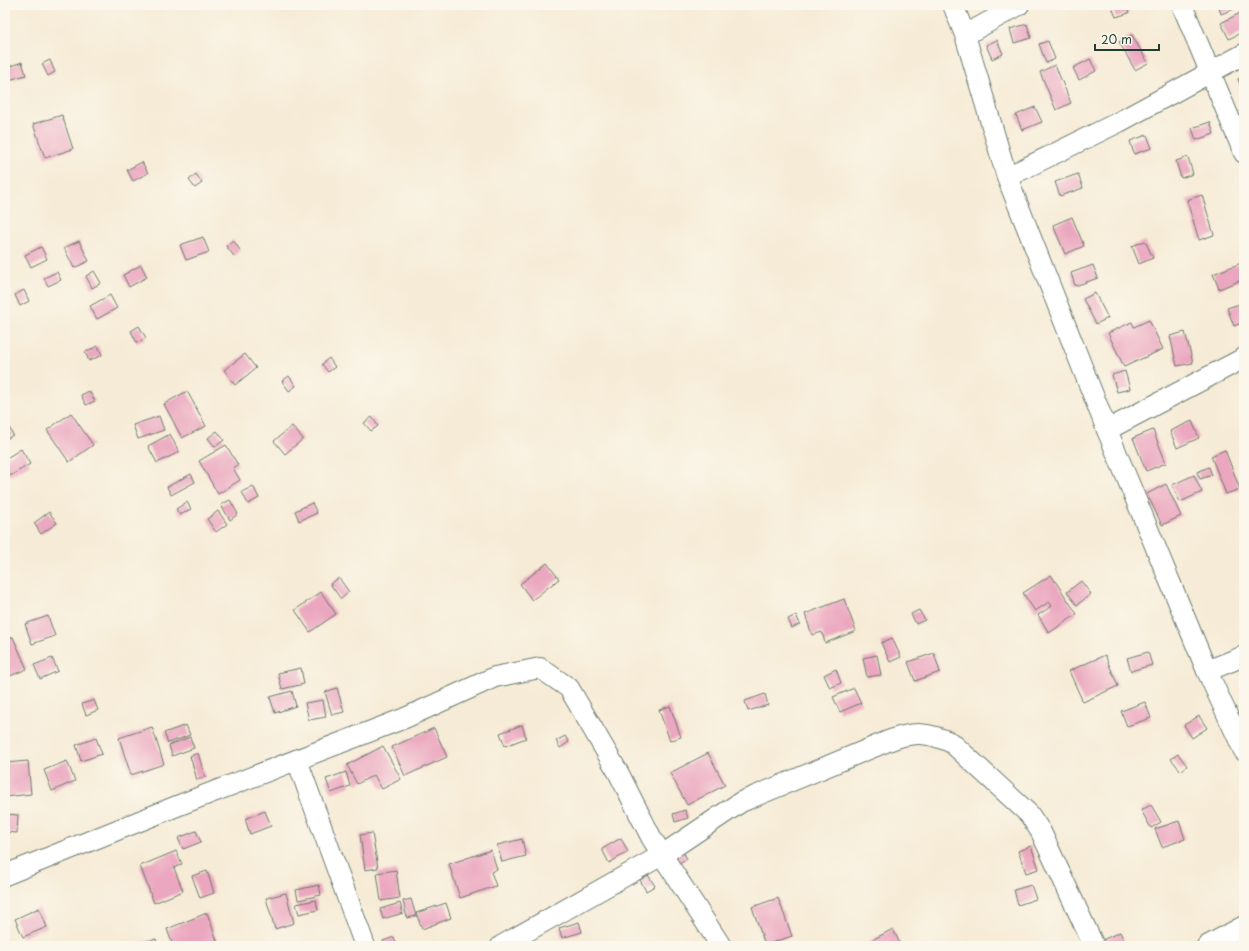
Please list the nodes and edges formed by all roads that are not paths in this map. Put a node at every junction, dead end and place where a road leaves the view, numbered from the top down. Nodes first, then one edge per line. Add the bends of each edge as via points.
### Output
1 (953, 5) edge
2 (1019, 5) edge
3 (1182, 5) edge
4 (965, 35) junction
5 (1244, 54) edge
6 (1210, 72) junction
7 (1244, 153) edge
8 (1007, 177) junction
9 (1244, 358) edge
10 (1107, 430) junction
11 (1244, 656) edge
12 (1207, 671) junction
13 (1244, 751) edge
14 (297, 760) junction
15 (662, 855) junction
16 (5, 875) edge
17 (1241, 932) edge
18 (365, 946) edge
19 (501, 946) edge
20 (721, 946) edge
21 (1094, 946) edge
22 (1207, 946) edge

1 - 4 street
2 - 4 street
3 - 6 street
4 - 8 street
5 - 6 street
6 - 7 street
6 - 8 street via 1120,122
8 - 10 street
9 - 10 street
10 - 12 street
11 - 12 street
12 - 13 street
14 - 15 street via 405,718 495,677 540,668 569,688
14 - 16 street
14 - 18 street
15 - 19 street
15 - 20 street
15 - 21 street via 741,802 901,736 927,734 952,743 1029,814 1051,851
17 - 22 street

